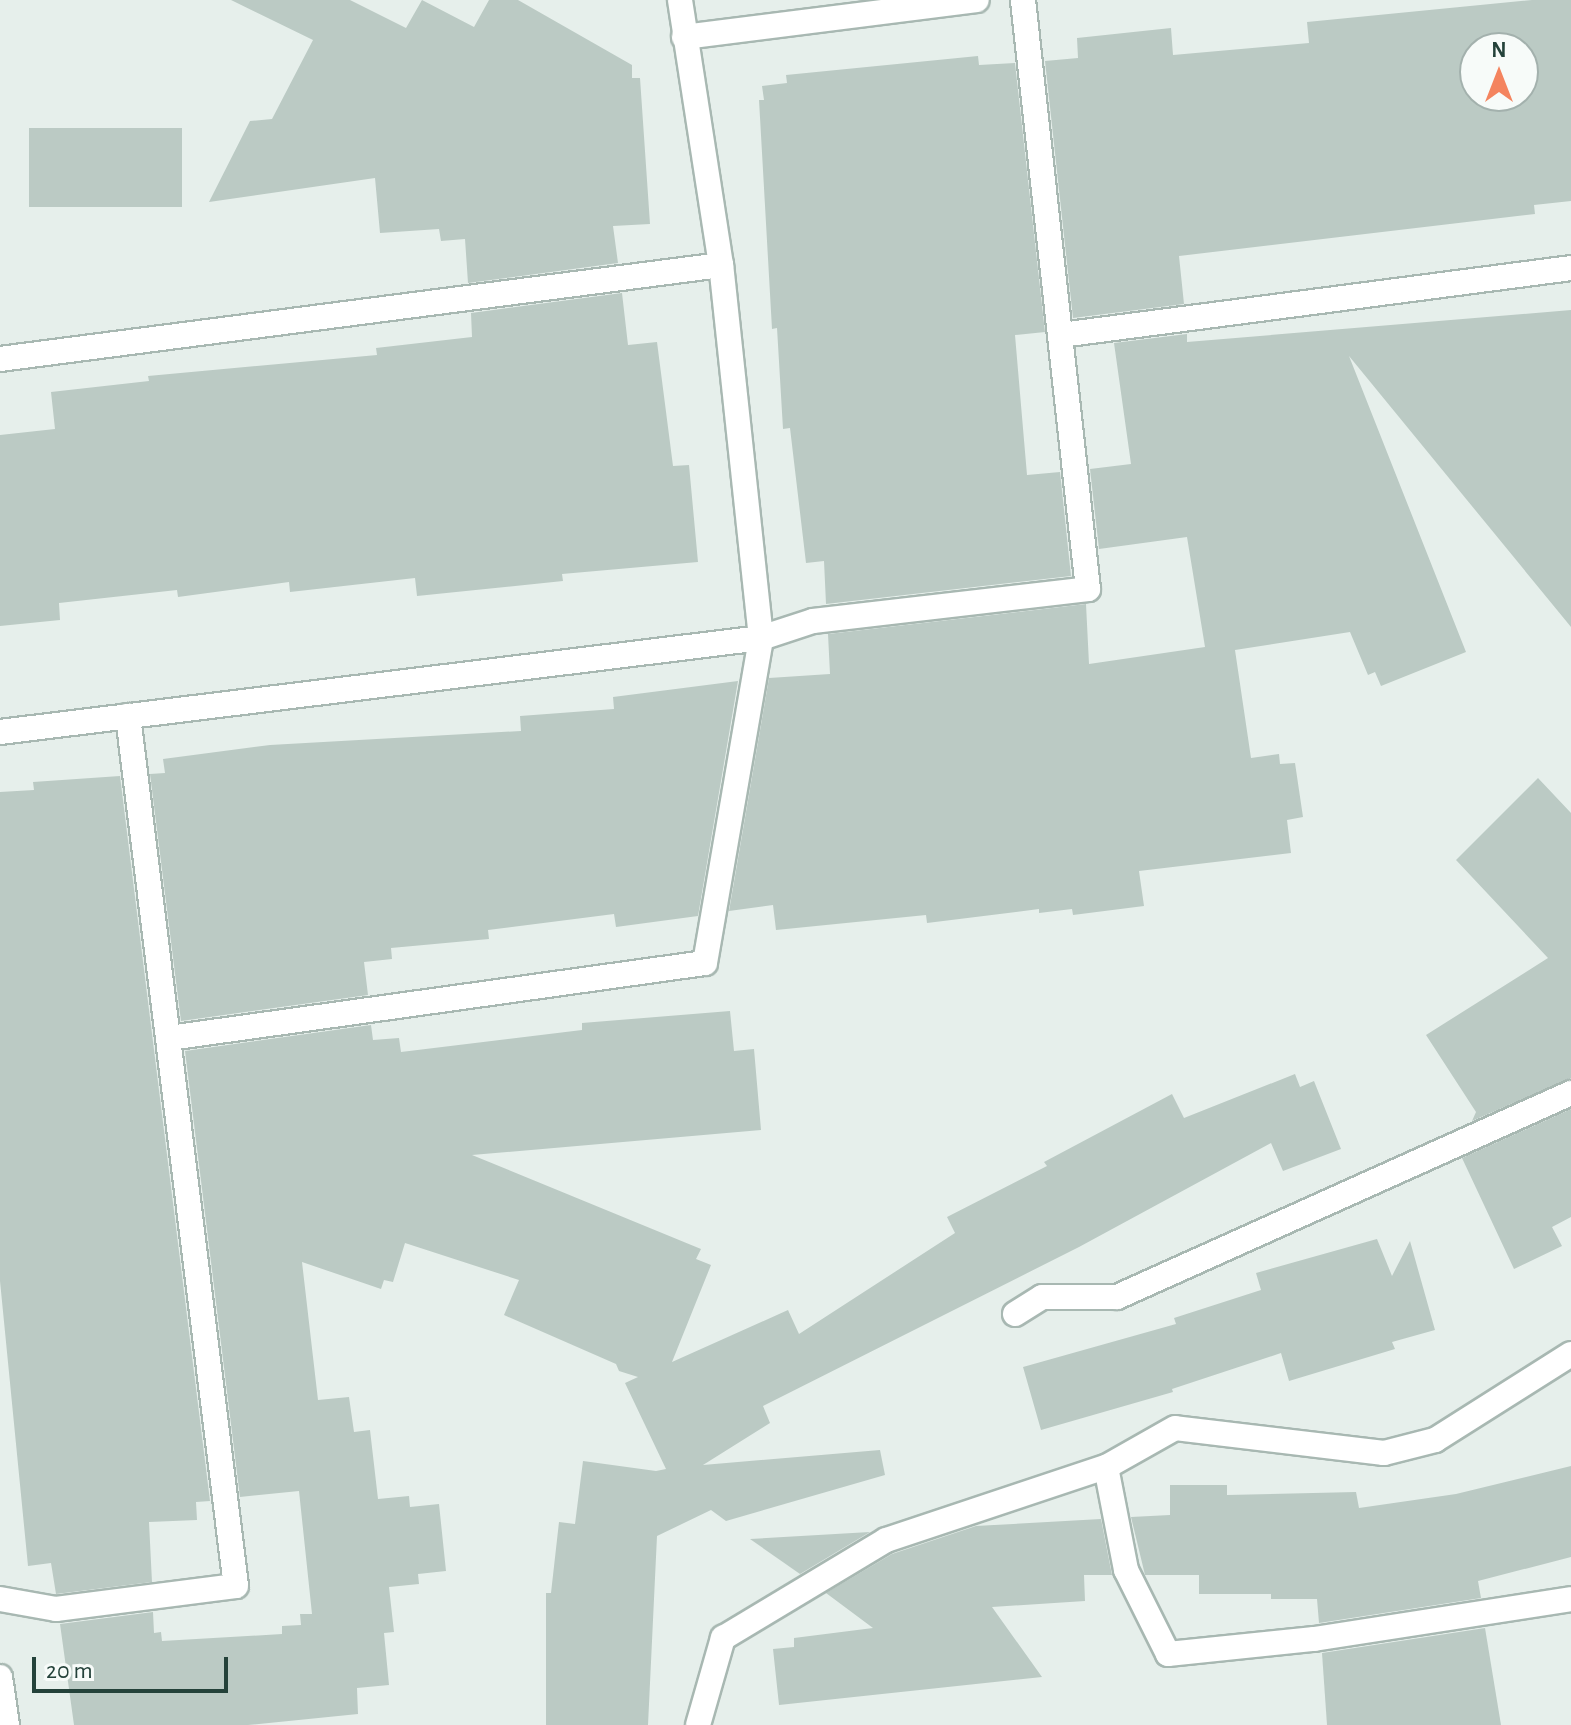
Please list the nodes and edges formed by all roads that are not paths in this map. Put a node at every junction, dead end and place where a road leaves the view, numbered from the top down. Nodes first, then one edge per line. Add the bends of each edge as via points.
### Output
1 (680, 0) edge
2 (977, 0) edge
3 (1023, 0) edge
4 (684, 37) junction
5 (721, 265) junction
6 (1571, 268) edge
7 (1061, 335) junction
8 (0, 359) edge
9 (761, 638) junction
10 (128, 716) junction
11 (0, 732) edge
12 (169, 1038) junction
13 (1571, 1093) edge
14 (1015, 1314) dead end
15 (1571, 1354) edge
16 (1106, 1467) junction
17 (0, 1599) edge
18 (1571, 1599) edge
19 (0, 1677) edge
20 (7, 1725) edge
21 (698, 1725) edge

1 - 4 street
2 - 4 street
3 - 7 street
4 - 5 street
5 - 8 street
5 - 9 street
6 - 7 street
7 - 9 street via 1088,589 813,621
9 - 10 street
9 - 12 street via 705,963
10 - 11 street
10 - 12 street
12 - 17 street via 236,1586 56,1609
13 - 14 street via 1117,1297 1042,1297
15 - 16 street via 1435,1440 1384,1453 1175,1428
16 - 18 street via 1126,1570 1168,1654 1314,1639
16 - 21 street via 886,1540 723,1638
19 - 20 street

